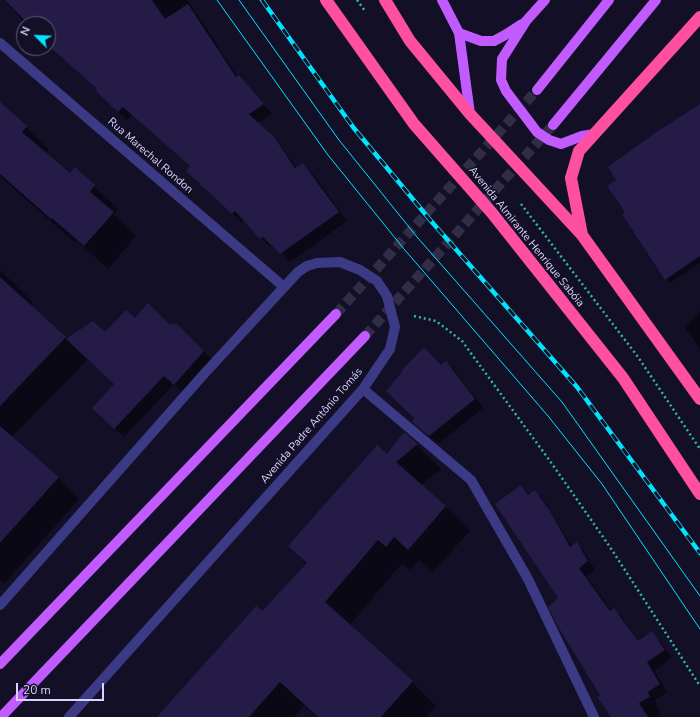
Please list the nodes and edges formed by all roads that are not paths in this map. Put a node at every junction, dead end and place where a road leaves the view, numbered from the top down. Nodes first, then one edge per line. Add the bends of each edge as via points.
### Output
1 (326, 0) edge
2 (385, 0) edge
3 (442, 0) edge
4 (545, 0) edge
5 (609, 0) edge
6 (656, 0) edge
7 (700, 17) edge
8 (526, 21) junction
9 (459, 33) junction
10 (0, 43) edge
11 (537, 90) tunnel mouth
12 (470, 114) junction
13 (553, 125) tunnel mouth
14 (594, 134) junction
15 (582, 235) junction
16 (284, 288) junction
17 (336, 314) tunnel mouth
18 (365, 336) tunnel mouth
19 (363, 389) junction
20 (700, 399) edge
21 (700, 494) edge
22 (0, 605) edge
23 (0, 664) edge
24 (0, 717) edge
25 (70, 717) edge
26 (594, 717) edge

1 - 21 highway, Avenida Almirante Henrique Sabóia via 414,124 492,213 623,378
2 - 12 highway via 410,41
3 - 9 main road
4 - 8 main road
5 - 11 main road
6 - 13 main road
7 - 14 highway
8 - 9 main road via 494,41 481,41
8 - 14 main road via 502,59 501,80 506,91 537,132 549,140 561,144
9 - 12 main road
10 - 16 street, Rua Marechal Rondon
12 - 15 highway
14 - 15 highway via 579,151 571,178
15 - 20 highway
16 - 19 street, Avenida Padre Antônio Tomás via 298,272 317,263 340,262 360,270 377,281 387,296 395,328 390,348
16 - 22 street, Avenida Padre Antônio Tomás via 204,374
17 - 23 main road
18 - 24 main road, Avenida Padre Antônio Tomás
19 - 25 street, Avenida Padre Antônio Tomás
19 - 26 street via 471,480 528,579

